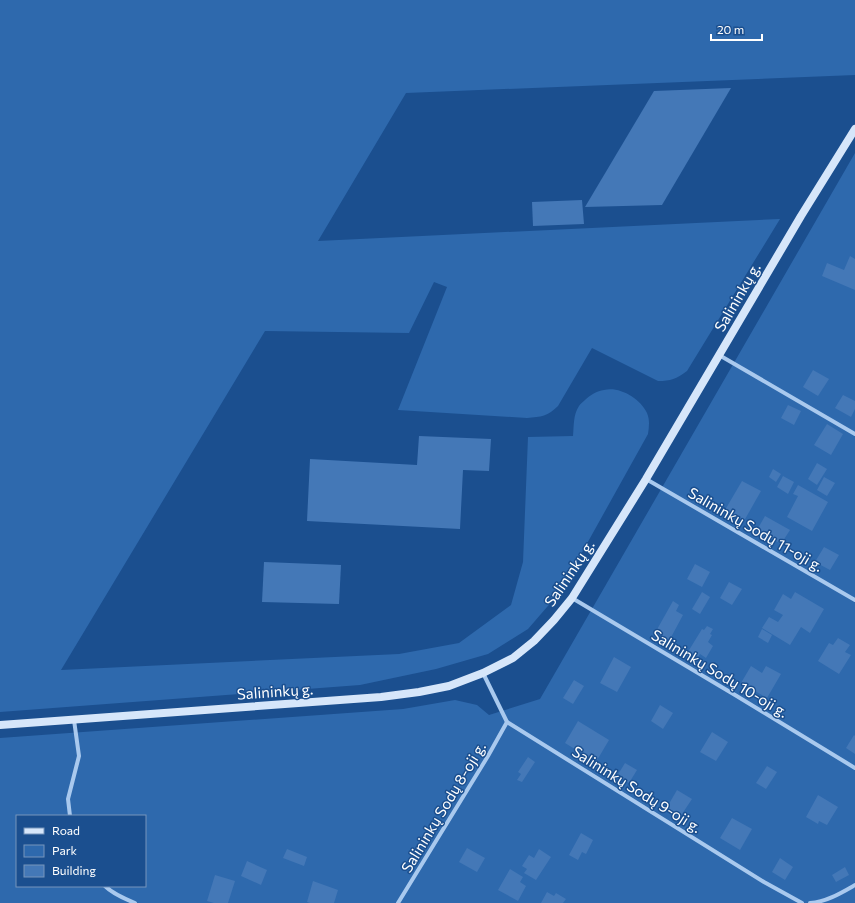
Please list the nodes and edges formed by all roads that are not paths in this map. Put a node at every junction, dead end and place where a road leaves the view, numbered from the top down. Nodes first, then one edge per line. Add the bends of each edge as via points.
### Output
1 (855, 129) edge
2 (719, 355) junction
3 (855, 434) edge
4 (646, 479) junction
5 (572, 598) junction
6 (855, 600) edge
7 (484, 673) junction
8 (74, 719) junction
9 (507, 722) junction
10 (0, 725) edge
11 (855, 768) edge
12 (70, 815) edge
13 (855, 886) edge
14 (106, 887) edge
15 (135, 903) edge
16 (398, 903) edge
17 (802, 903) edge
18 (810, 903) edge

1 - 2 main road, Salininkų g.
2 - 3 street
2 - 4 main road, Salininkų g.
4 - 5 main road, Salininkų g.
4 - 6 street, Salininkų Sodų 11-oji g.
5 - 7 main road, Salininkų g. via 534,641 513,658
5 - 11 street, Salininkų Sodų 10-oji g.
7 - 8 main road, Salininkų g. via 449,686 381,697
7 - 9 street
8 - 10 main road, Salininkų g.
8 - 12 street via 79,756 68,799
9 - 16 street, Salininkų Sodų 8-oji g.
9 - 17 street, Salininkų Sodų 9-oji g.
13 - 18 street via 830,898
14 - 15 street

